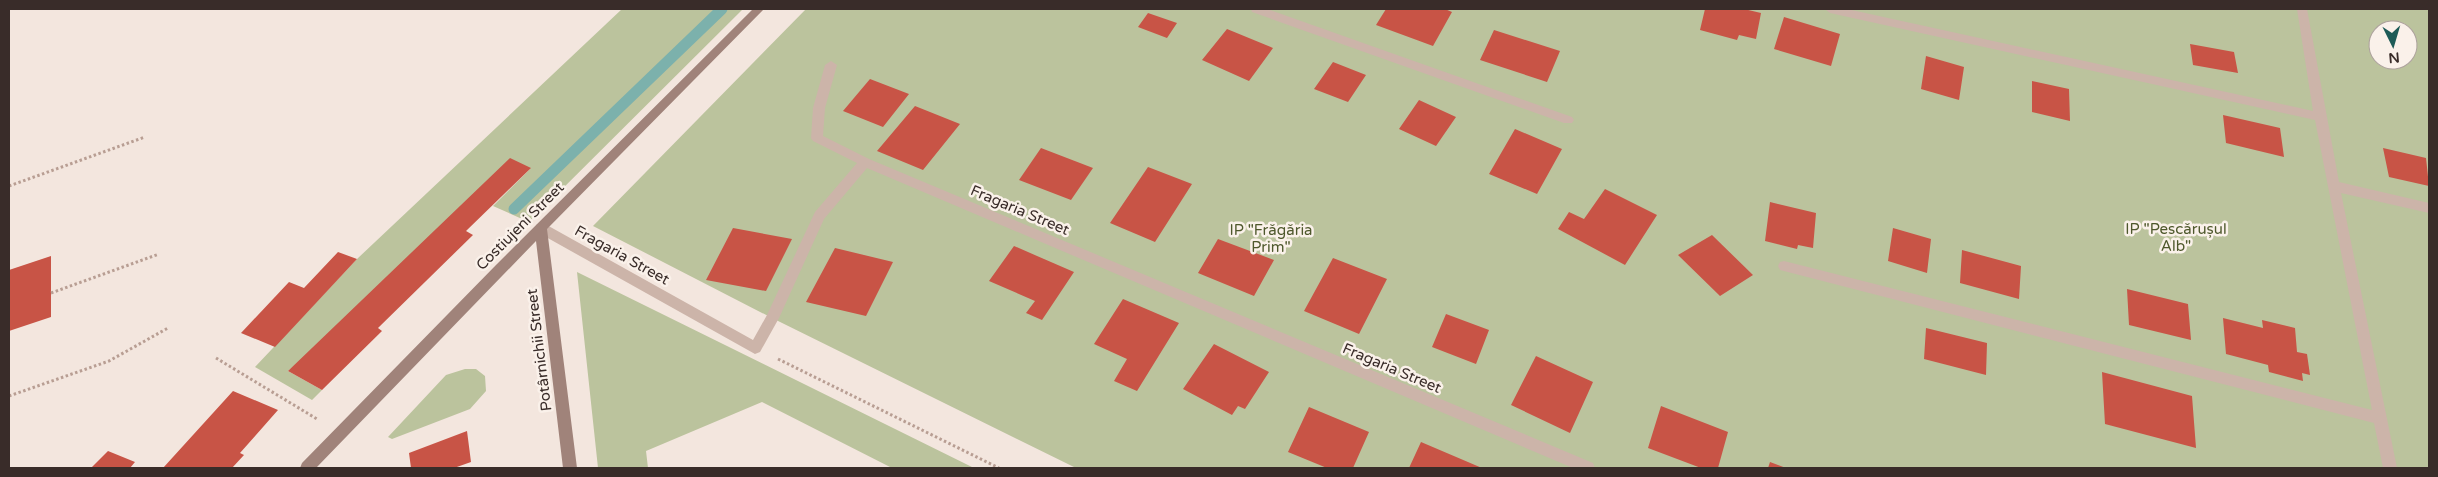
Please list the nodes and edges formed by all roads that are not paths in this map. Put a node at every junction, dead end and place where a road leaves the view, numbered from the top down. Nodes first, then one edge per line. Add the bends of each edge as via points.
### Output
1 (759, 9) edge
2 (1256, 9) edge
3 (1830, 9) edge
4 (2302, 9) edge
5 (831, 65) dead end
6 (2320, 117) junction
7 (1568, 120) dead end
8 (865, 162) junction
9 (2334, 186) junction
10 (2429, 208) edge
11 (541, 228) junction
12 (1784, 266) dead end
13 (2380, 418) junction
14 (307, 468) edge
15 (570, 468) edge
16 (1588, 468) edge
17 (2390, 468) edge

1 - 11 street, Costiujeni Street
2 - 7 street
3 - 6 street
4 - 6 street
5 - 8 street, Fragaria Street via 819,108 817,138
6 - 9 street
8 - 11 street, Fragaria Street via 819,216 755,348
8 - 16 street, Fragaria Street
9 - 10 street
9 - 13 street
11 - 14 street, Costiujeni Street
11 - 15 street, Potârnichii Street
12 - 13 street
13 - 17 street

